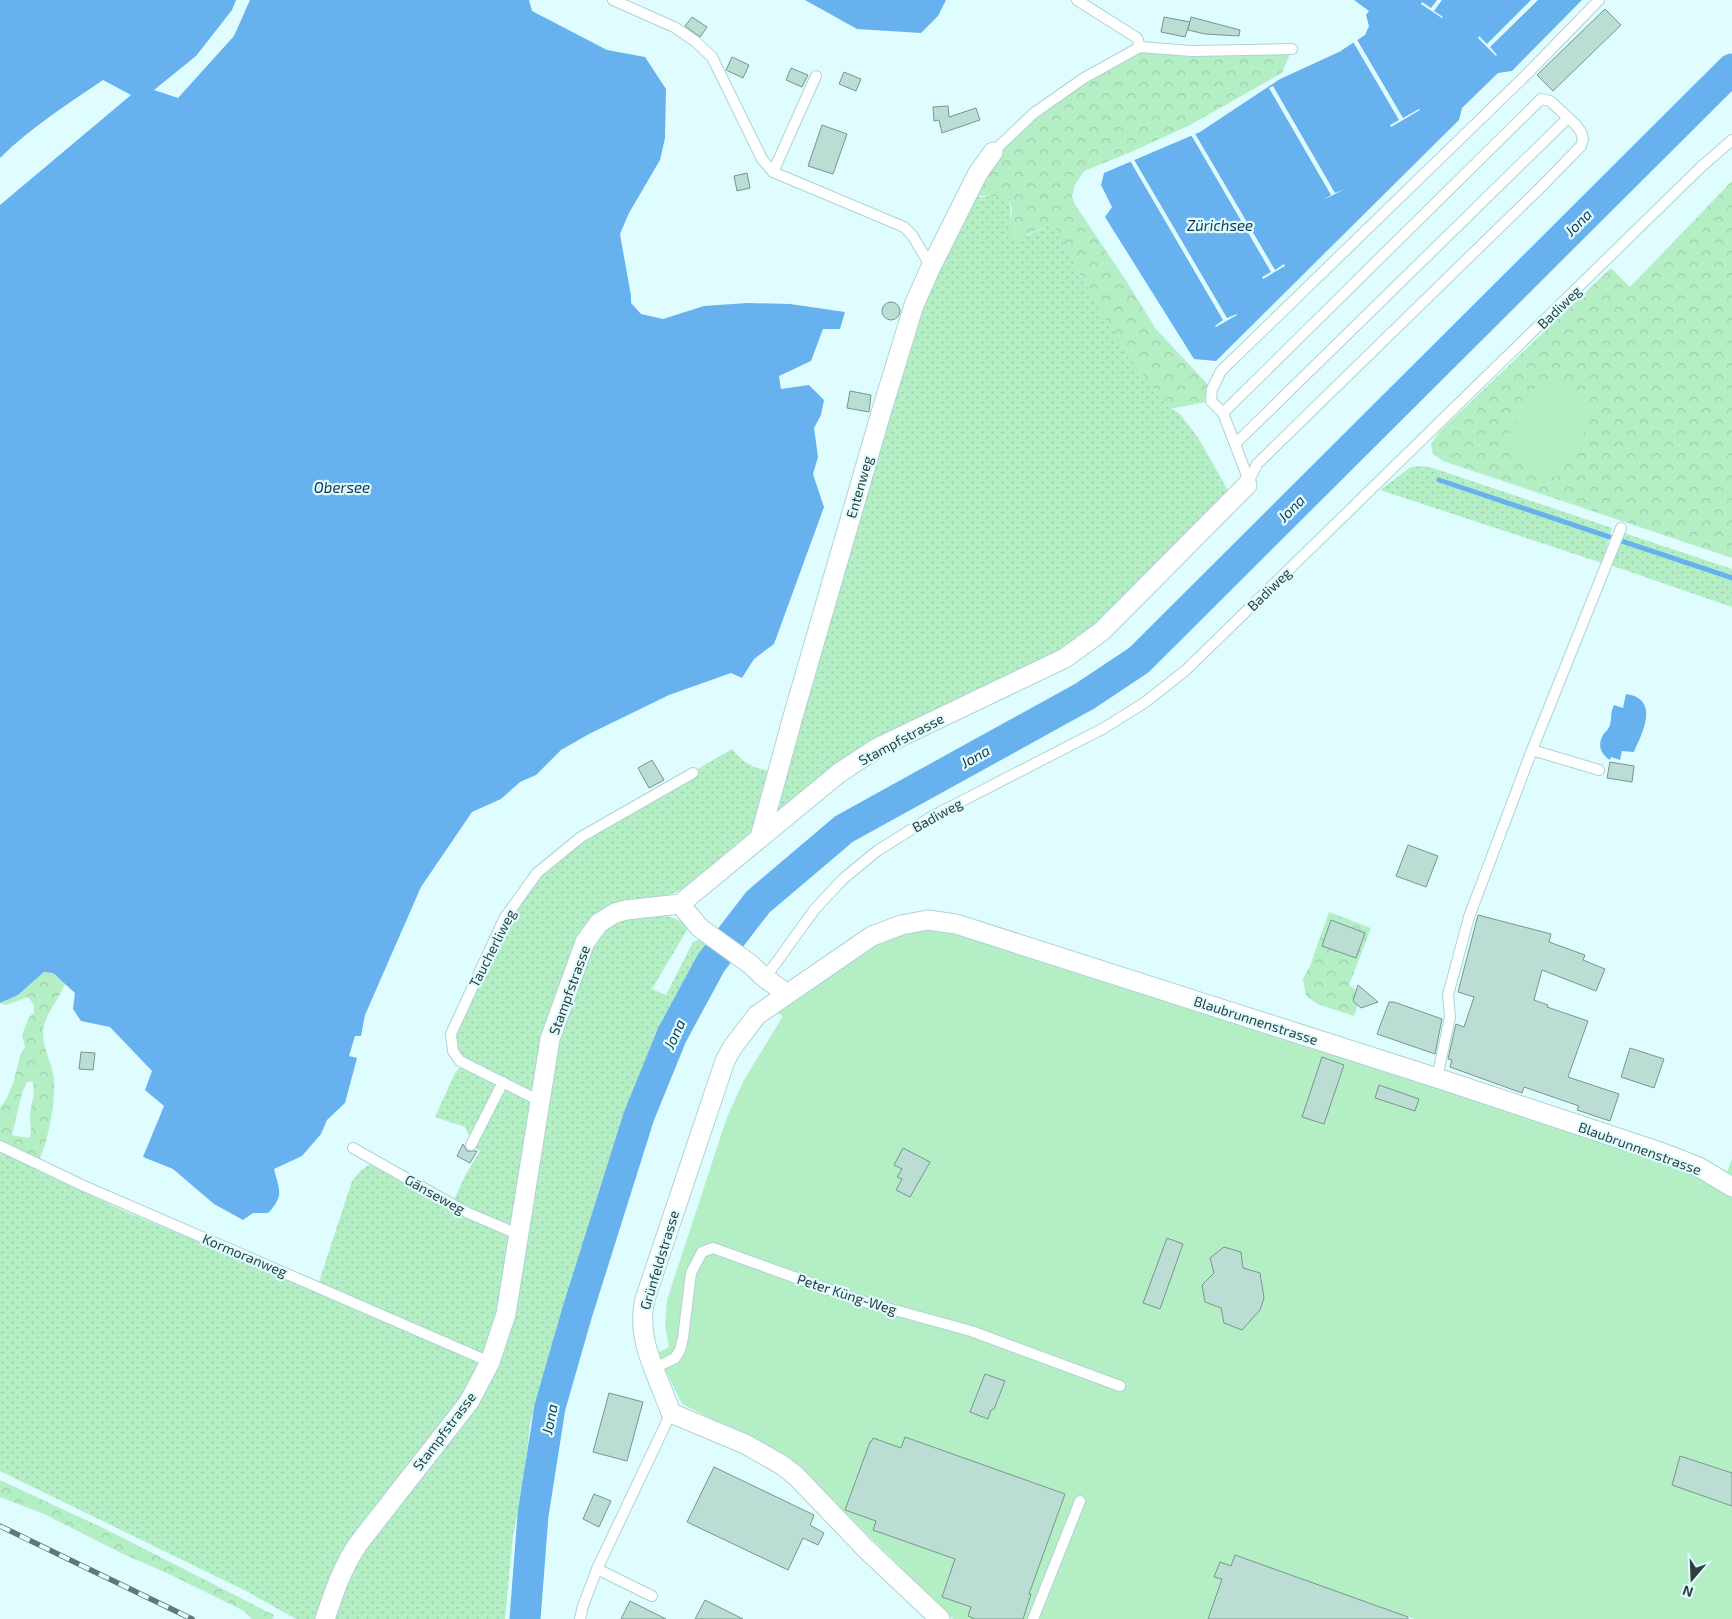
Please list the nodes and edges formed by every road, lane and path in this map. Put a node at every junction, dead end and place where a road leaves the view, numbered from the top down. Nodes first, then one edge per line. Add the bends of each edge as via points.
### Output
1 (613, 0) edge
2 (1078, 0) edge
3 (1599, 0) edge
4 (1140, 47) junction
5 (1292, 49) dead end
6 (816, 76) dead end
7 (1568, 118) junction
8 (1732, 140) edge
9 (993, 152) joint
10 (773, 172) junction
11 (931, 267) junction
12 (1223, 413) junction
13 (1235, 444) junction
14 (1247, 485) junction
15 (1620, 531) dead end
16 (1532, 750) junction
17 (1600, 770) dead end
18 (693, 773) dead end
19 (760, 837) junction
20 (680, 904) junction
21 (765, 978) junction
22 (787, 994) junction
23 (1437, 1078) junction
24 (503, 1082) junction
25 (540, 1100) junction
26 (471, 1145) dead end
27 (0, 1146) edge
28 (352, 1148) dead end
29 (1732, 1186) edge
30 (520, 1235) junction
31 (490, 1362) junction
32 (653, 1369) junction
33 (1120, 1386) dead end
34 (671, 1413) junction
35 (1080, 1500) dead end
36 (597, 1569) junction
37 (652, 1596) dead end
38 (325, 1619) edge
39 (580, 1619) edge
40 (940, 1619) edge
41 (1033, 1619) edge

1 - 10 lane via 674,27 712,57 762,160
2 - 4 lane via 1137,38
3 - 12 lane via 1221,371 1212,389 1211,401
4 - 5 lane via 1192,51
4 - 9 lane via 1084,78 1034,113
6 - 10 lane
7 - 12 lane via 1550,101 1541,99
7 - 13 lane
7 - 14 lane via 1582,132 1581,146 1257,464
8 - 21 lane, Badiweg via 1186,670 1144,703 1104,728 931,816 877,850 842,879 815,909
9 - 11 street, Entenweg via 978,173
10 - 11 lane via 904,228 912,234
11 - 19 street, Entenweg via 914,305 881,412
12 - 13 lane
13 - 14 lane
14 - 19 street, Stampfstrasse via 1102,631 1065,658 877,748 839,773
15 - 16 lane
16 - 17 lane
16 - 23 lane via 1469,917 1448,996 1450,1017
18 - 24 lane, Taucherliweg via 582,838 537,873 504,919 451,1034 453,1051 460,1061
19 - 20 street, Stampfstrasse
20 - 21 street via 700,928
20 - 25 street, Stampfstrasse via 615,913 594,929 585,942 550,1039
21 - 22 street
22 - 23 street, Blaubrunnenstrasse via 872,936 901,925 928,920 956,924
22 - 32 street, Grünfeldstrasse via 757,1015 725,1061 643,1307 642,1331
23 - 29 street, Blaubrunnenstrasse via 1674,1157
24 - 25 lane, Taucherliweg
24 - 26 lane
25 - 30 street, Stampfstrasse
27 - 31 lane, Kormoranweg
28 - 30 lane, Gänseweg via 466,1212
30 - 31 street, Stampfstrasse via 506,1314
31 - 38 street, Stampfstrasse via 469,1402 347,1560
32 - 33 lane, Peter Küng-Weg via 675,1358 680,1350 691,1273 702,1252 713,1248 858,1300 971,1331
32 - 34 street, Grünfeldstrasse
34 - 36 lane
34 - 40 street via 744,1444 782,1465
35 - 41 lane
36 - 37 lane
36 - 39 lane

